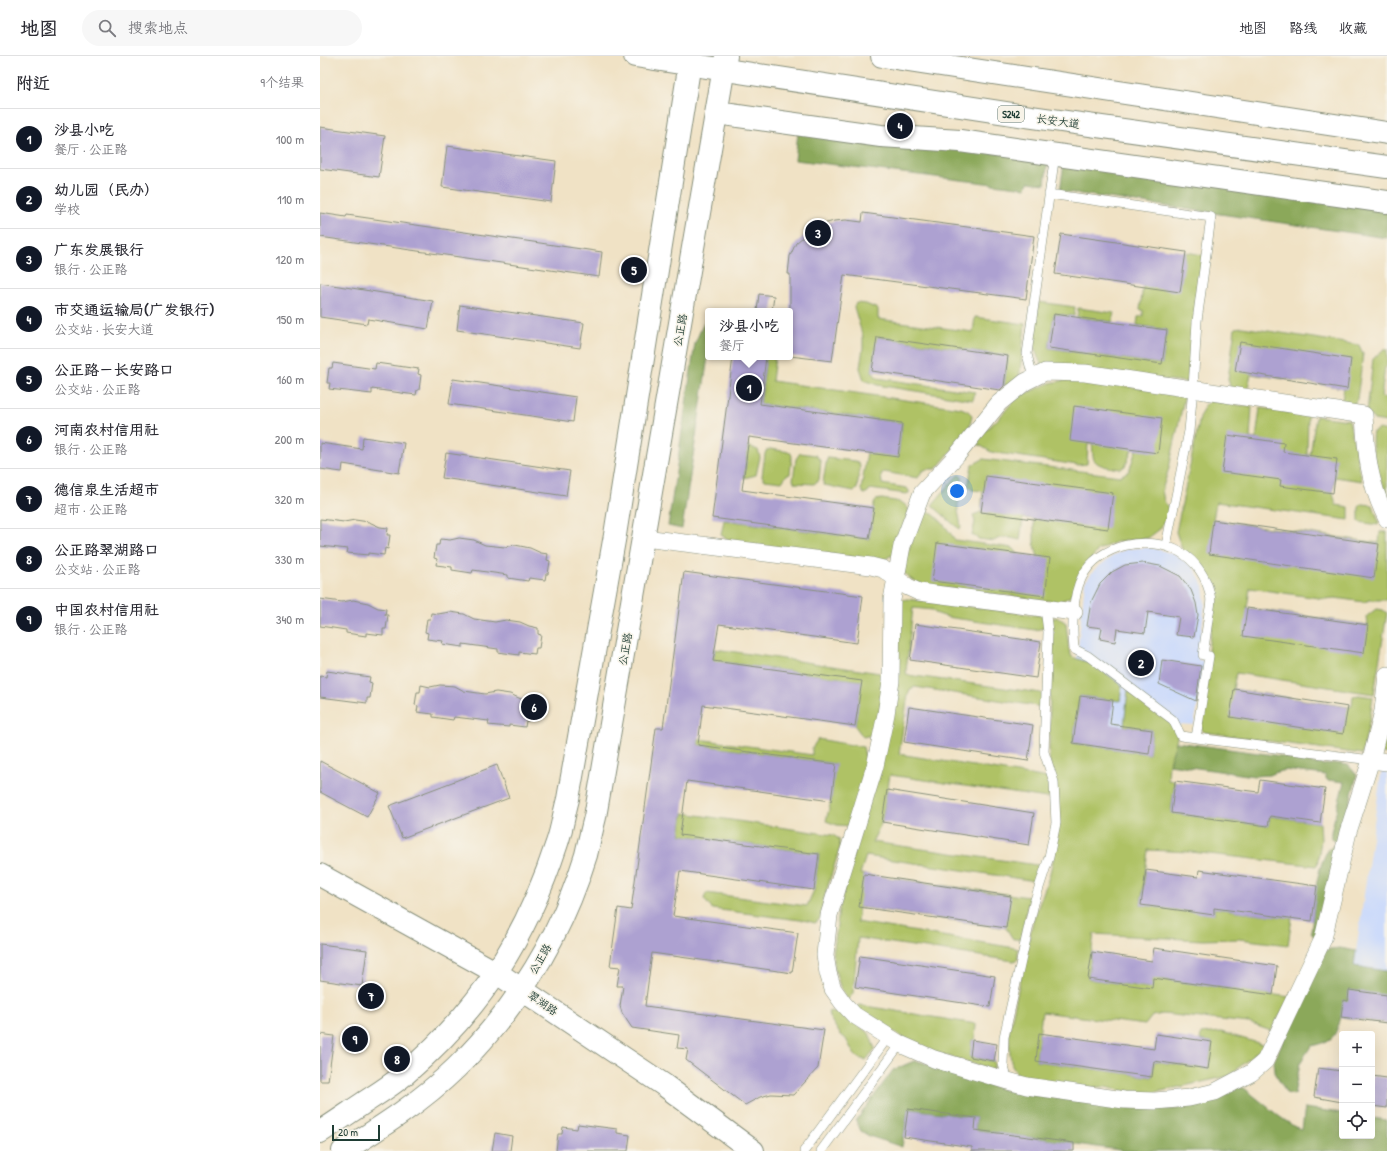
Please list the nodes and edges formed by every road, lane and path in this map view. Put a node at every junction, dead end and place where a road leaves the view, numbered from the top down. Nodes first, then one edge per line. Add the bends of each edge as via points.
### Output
1 (635, 56) edge
2 (882, 56) edge
3 (690, 60) edge
4 (725, 63) edge
5 (717, 113) junction
6 (1387, 133) edge
7 (1055, 154) junction
8 (1387, 167) edge
9 (1049, 194) junction
10 (1387, 202) edge
11 (1033, 378) junction
12 (1193, 389) junction
13 (1387, 519) edge
14 (644, 538) junction
15 (1166, 546) junction
16 (896, 578) junction
17 (1045, 608) junction
18 (1074, 612) junction
19 (1387, 675) edge
20 (1196, 738) junction
21 (1379, 761) edge
22 (320, 875) edge
23 (497, 973) junction
24 (522, 989) junction
25 (894, 1041) junction
26 (1008, 1081) junction
27 (320, 1132) edge
28 (343, 1151) edge
29 (753, 1151) edge
30 (804, 1151) edge
31 (821, 1151) edge

1 - 3 main road, 长安大道 / S242
2 - 6 main road
3 - 4 main road, 长安大道 / S242
3 - 23 main road via 615,535 568,799 545,879 524,926
4 - 5 main road, 公正路
4 - 8 main road, 长安大道 / S242 via 1032,117
5 - 7 main road via 881,136 960,140
5 - 14 main road, 公正路
7 - 9 lane
7 - 10 main road
9 - 11 lane via 1027,354
9 - 12 lane via 1211,217 1197,321
11 - 12 street via 1045,372 1085,373
11 - 16 street via 999,403 922,494 902,546
12 - 13 street via 1364,415 1366,453 1372,481
12 - 15 lane via 1189,431
14 - 16 street via 871,566 883,569
14 - 24 main road, 公正路 via 595,817 586,855 561,920
15 - 18 lane via 1129,544 1111,550 1096,560 1082,576 1076,592
15 - 20 lane via 1181,552 1192,561 1208,584 1211,598 1203,655 1209,656
16 - 17 street via 919,592
16 - 25 street via 892,600 891,681 886,714 875,766 829,915 825,955 833,989 843,1003 854,1015
17 - 18 street
17 - 26 lane via 1048,632 1044,752 1054,782 1056,823 1049,857 1034,903 1004,1037 1003,1064
18 - 20 lane via 1074,649 1088,656 1173,720 1180,736
19 - 21 street
20 - 21 lane
21 - 26 street via 1348,832 1323,939 1265,1061 1251,1073 1215,1092 1155,1102 1124,1100
22 - 23 main road, 翠湖路
23 - 24 main road, 翠湖路
23 - 27 main road via 468,1010 422,1059 385,1089
24 - 28 main road, 公正路 via 506,1012 455,1069 401,1113
24 - 29 main road, 翠湖路 via 664,1085
25 - 26 street via 934,1059
25 - 30 lane
25 - 31 lane

